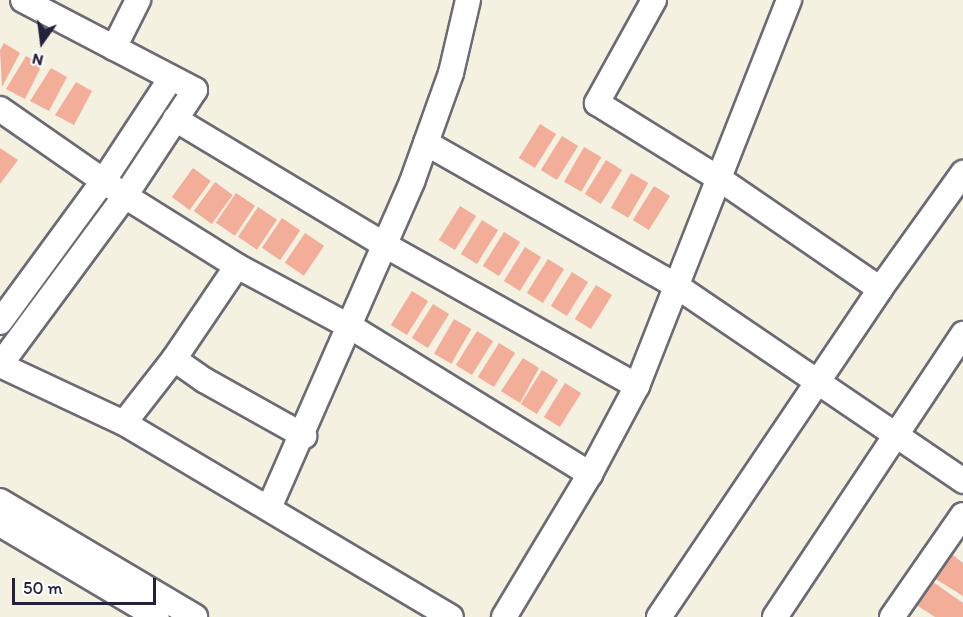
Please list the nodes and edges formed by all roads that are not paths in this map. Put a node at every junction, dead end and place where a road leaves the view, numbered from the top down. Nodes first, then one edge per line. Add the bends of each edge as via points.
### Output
1 (23, 0) edge
2 (138, 0) edge
3 (468, 0) edge
4 (654, 0) edge
5 (789, 0) edge
6 (114, 48) junction
7 (171, 78) junction
8 (0, 109) edge
9 (175, 119) junction
10 (426, 143) junction
11 (963, 173) edge
12 (718, 178) junction
13 (104, 180) junction
14 (125, 196) junction
15 (383, 244) junction
16 (237, 266) junction
17 (678, 286) junction
18 (880, 289) junction
19 (0, 322) edge
20 (351, 327) junction
21 (963, 334) edge
22 (174, 359) junction
23 (0, 365) edge
24 (817, 383) junction
25 (637, 386) junction
26 (124, 423) junction
27 (304, 436) junction
28 (896, 437) junction
29 (590, 474) junction
30 (963, 481) edge
31 (0, 501) edge
32 (269, 508) junction
33 (963, 515) edge
34 (0, 524) edge
35 (157, 617) edge
36 (195, 617) edge
37 (451, 617) edge
38 (504, 617) edge
39 (659, 617) edge
40 (775, 617) edge
41 (892, 617) edge

1 - 6 street
2 - 6 street
3 - 10 street via 452,73
4 - 12 street via 597,103
5 - 12 street
6 - 7 street
7 - 9 street via 195,90
7 - 13 street
8 - 13 street
9 - 14 street
9 - 15 street
10 - 15 street
10 - 17 street
11 - 18 street
12 - 17 street
12 - 18 street
13 - 14 street
13 - 19 street
14 - 16 street
14 - 23 street
15 - 20 street
15 - 25 street
16 - 20 street
16 - 22 street
17 - 24 street
17 - 25 street
18 - 24 street
20 - 27 street
20 - 29 street
21 - 28 street
22 - 26 street
22 - 27 street
23 - 26 street
24 - 28 street
24 - 39 street
25 - 29 street
26 - 32 street
27 - 32 street
28 - 30 street
28 - 40 street
29 - 38 street
31 - 36 street
32 - 37 street
33 - 41 street
34 - 35 street

